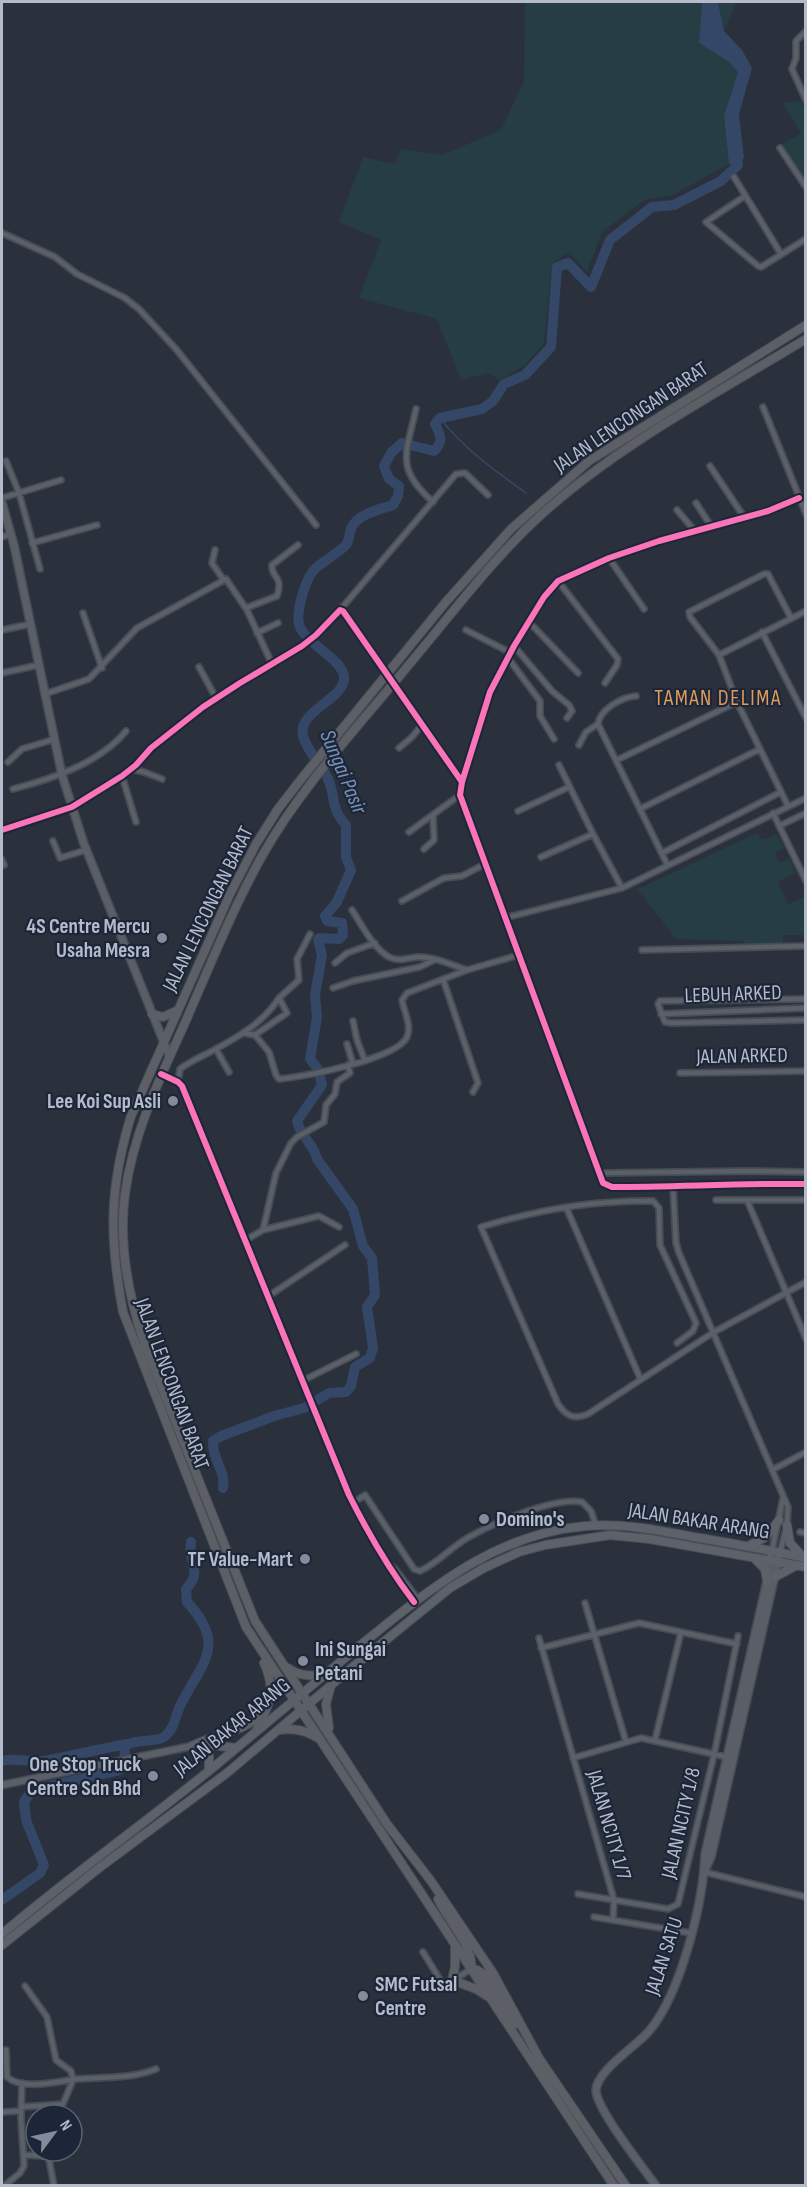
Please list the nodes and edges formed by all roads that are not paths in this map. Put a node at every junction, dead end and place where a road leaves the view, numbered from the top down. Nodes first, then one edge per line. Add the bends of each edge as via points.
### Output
1 (806, 32) edge
2 (806, 100) edge
3 (780, 148) dead end
4 (734, 177) dead end
5 (806, 187) edge
6 (745, 196) junction
7 (2, 233) edge
8 (806, 239) edge
9 (781, 254) junction
10 (806, 325) edge
11 (806, 339) edge
12 (763, 407) dead end
13 (416, 409) dead end
14 (6, 461) dead end
15 (710, 466) dead end
16 (62, 480) dead end
17 (19, 493) junction
18 (488, 495) dead end
19 (799, 498) junction
20 (2, 500) edge
21 (433, 502) junction
22 (696, 503) dead end
23 (677, 510) dead end
24 (806, 514) edge
25 (744, 518) junction
26 (97, 525) dead end
27 (316, 525) dead end
28 (711, 526) junction
29 (695, 531) junction
30 (11, 534) junction
31 (2, 537) edge
32 (32, 543) junction
33 (298, 545) dead end
34 (215, 550) dead end
35 (609, 558) junction
36 (39, 569) dead end
37 (222, 579) junction
38 (558, 581) junction
39 (246, 608) junction
40 (644, 609) dead end
41 (340, 610) junction
42 (806, 611) edge
43 (82, 613) dead end
44 (791, 618) junction
45 (529, 622) junction
46 (278, 623) dead end
47 (31, 624) junction
48 (2, 630) edge
49 (466, 630) dead end
50 (762, 632) junction
51 (257, 633) junction
52 (514, 646) junction
53 (718, 655) junction
54 (509, 656) junction
55 (272, 664) junction
56 (39, 665) junction
57 (382, 666) tunnel mouth
58 (199, 667) dead end
59 (102, 668) junction
60 (2, 673) edge
61 (578, 673) dead end
62 (605, 683) dead end
63 (399, 691) tunnel mouth
64 (45, 694) junction
65 (636, 696) dead end
66 (216, 699) junction
67 (737, 702) junction
68 (567, 718) dead end
69 (806, 718) edge
70 (598, 724) junction
71 (422, 725) junction
72 (126, 731) dead end
73 (554, 739) dead end
74 (55, 740) junction
75 (579, 746) dead end
76 (399, 748) dead end
77 (760, 749) junction
78 (616, 760) junction
79 (8, 762) dead end
80 (559, 765) dead end
81 (131, 769) junction
82 (62, 775) junction
83 (122, 776) junction
84 (162, 779) dead end
85 (462, 782) junction
86 (569, 787) junction
87 (13, 789) dead end
88 (782, 792) junction
89 (460, 795) junction
90 (806, 798) edge
91 (788, 806) junction
92 (72, 807) junction
93 (640, 809) junction
94 (519, 811) dead end
95 (773, 813) junction
96 (806, 813) edge
97 (433, 815) junction
98 (136, 822) dead end
99 (779, 826) junction
100 (2, 830) edge
101 (409, 832) dead end
102 (593, 834) junction
103 (53, 841) dead end
104 (424, 849) dead end
105 (86, 850) junction
106 (662, 853) junction
107 (541, 858) dead end
108 (485, 864) junction
109 (667, 864) junction
110 (803, 868) edge
111 (806, 881) edge
112 (622, 888) junction
113 (402, 901) dead end
114 (352, 910) dead end
115 (505, 918) junction
116 (310, 934) dead end
117 (375, 943) junction
118 (806, 946) edge
119 (642, 950) dead end
120 (519, 955) junction
121 (435, 960) junction
122 (335, 963) dead end
123 (466, 970) junction
124 (443, 979) junction
125 (333, 988) dead end
126 (279, 998) junction
127 (806, 999) edge
128 (806, 1008) edge
129 (179, 1010) junction
130 (152, 1014) junction
131 (661, 1014) junction
132 (806, 1020) edge
133 (353, 1021) dead end
134 (243, 1033) junction
135 (255, 1035) junction
136 (164, 1042) junction
137 (347, 1044) dead end
138 (216, 1049) junction
139 (169, 1055) junction
140 (365, 1061) junction
141 (351, 1064) junction
142 (806, 1071) edge
143 (229, 1072) dead end
144 (680, 1073) dead end
145 (161, 1074) junction
146 (178, 1082) junction
147 (473, 1092) dead end
148 (752, 1171) junction
149 (806, 1172) edge
150 (600, 1173) junction
151 (755, 1183) junction
152 (806, 1184) edge
153 (673, 1187) junction
154 (716, 1200) dead end
155 (747, 1200) junction
156 (806, 1200) edge
157 (566, 1207) junction
158 (339, 1227) dead end
159 (263, 1230) junction
160 (244, 1241) junction
161 (345, 1245) dead end
162 (679, 1253) junction
163 (665, 1258) junction
164 (806, 1282) edge
165 (785, 1293) junction
166 (267, 1297) junction
167 (714, 1332) junction
168 (806, 1339) edge
169 (677, 1343) dead end
170 (356, 1354) dead end
171 (640, 1378) junction
172 (302, 1381) junction
173 (806, 1452) edge
174 (772, 1470) junction
175 (784, 1495) junction
176 (353, 1503) junction
177 (783, 1522) junction
178 (596, 1526) junction
179 (748, 1546) junction
180 (776, 1552) junction
181 (804, 1557) edge
182 (756, 1559) junction
183 (774, 1562) junction
184 (795, 1566) junction
185 (806, 1567) edge
186 (771, 1579) junction
187 (416, 1600) junction
188 (585, 1603) dead end
189 (681, 1632) junction
190 (594, 1634) junction
191 (738, 1636) dead end
192 (538, 1638) dead end
193 (253, 1639) junction
194 (737, 1644) junction
195 (541, 1648) junction
196 (282, 1663) junction
197 (322, 1675) junction
198 (331, 1685) junction
199 (303, 1692) junction
200 (293, 1699) junction
201 (310, 1703) junction
202 (268, 1707) junction
203 (301, 1710) junction
204 (279, 1730) junction
205 (256, 1731) junction
206 (330, 1734) junction
207 (322, 1740) junction
208 (655, 1740) junction
209 (626, 1742) junction
210 (192, 1746) junction
211 (236, 1748) junction
212 (714, 1755) junction
213 (573, 1758) junction
214 (730, 1758) junction
215 (209, 1771) junction
216 (2, 1785) edge
217 (704, 1872) junction
218 (431, 1881) junction
219 (578, 1894) dead end
220 (806, 1897) edge
221 (614, 1900) junction
222 (594, 1917) dead end
223 (613, 1920) junction
224 (691, 1933) junction
225 (2, 1934) edge
226 (454, 1944) junction
227 (2, 1945) edge
228 (423, 1952) dead end
229 (471, 1969) junction
230 (452, 1980) junction
231 (25, 1986) dead end
232 (491, 1999) junction
233 (6, 2050) dead end
234 (539, 2058) junction
235 (156, 2069) dead end
236 (74, 2080) junction
237 (22, 2083) junction
238 (21, 2109) junction
239 (2, 2112) edge
240 (24, 2155) joint
241 (50, 2163) edge
242 (4, 2186) edge
243 (54, 2186) edge
244 (614, 2186) edge
245 (626, 2186) edge
246 (656, 2186) edge

1 - 2 street via 796,41 792,69
3 - 5 street
4 - 6 street
6 - 9 street
6 - 9 street via 706,222 760,267
7 - 27 street via 55,257 139,309 176,349
8 - 9 street
10 - 129 highway, JALAN LENCONGAN BARAT via 589,461 486,556 278,810 243,867
11 - 139 highway, JALAN LENCONGAN BARAT via 592,473 542,514 473,588 284,820 251,877
12 - 19 street
13 - 21 street via 406,455 411,479
14 - 17 street
15 - 25 street
16 - 17 street
17 - 20 street
17 - 32 street
18 - 21 street via 460,472
19 - 24 street
19 - 25 street
20 - 30 main road
21 - 41 street
22 - 28 street
23 - 29 street
25 - 28 street
26 - 32 street
28 - 29 street
29 - 35 street
30 - 31 street
30 - 47 main road
32 - 36 street
33 - 39 street via 272,565 279,581 277,596
34 - 37 street via 212,562
35 - 38 street
35 - 40 street
37 - 39 street via 228,581
37 - 59 street via 146,622
38 - 45 street
38 - 62 street via 618,659
39 - 51 street
41 - 55 street via 316,635
41 - 57 street
42 - 44 street
43 - 59 street
44 - 50 street
44 - 53 street via 768,574 692,609 690,617
45 - 52 street
45 - 61 street
46 - 51 street
47 - 48 street
47 - 56 main road
49 - 54 street
50 - 53 street
50 - 69 street
51 - 55 street
52 - 54 street
52 - 68 street via 569,705 572,711
53 - 67 street
54 - 73 street via 540,701 540,716
54 - 85 street via 490,693
55 - 66 street
56 - 60 street
56 - 64 main road
58 - 66 street
59 - 64 street via 84,681
63 - 71 street
64 - 74 main road
65 - 70 street via 623,698 601,715
66 - 81 street via 158,742
67 - 77 street
67 - 78 street
70 - 75 street via 586,732
70 - 78 street
71 - 76 street
71 - 85 street
72 - 82 street via 115,745
74 - 79 street via 22,749
74 - 82 main road
77 - 88 street
77 - 93 street
78 - 93 street
80 - 86 street
81 - 83 street
81 - 84 street
82 - 87 street
82 - 92 main road
83 - 92 street
83 - 98 street
85 - 89 street
86 - 94 street
86 - 102 street
88 - 91 street
88 - 106 street
89 - 97 street
89 - 108 street
90 - 91 street
91 - 95 street
92 - 100 street
92 - 105 main road
93 - 106 street
95 - 99 street
95 - 109 street
96 - 99 street
97 - 101 street
97 - 104 street via 434,840
99 - 110 street
102 - 107 street
102 - 112 street
103 - 105 street via 60,858
105 - 130 main road
106 - 109 street
108 - 113 street via 462,876 444,878
108 - 115 street
109 - 112 street
110 - 111 street
112 - 115 street
114 - 117 street
115 - 120 street
116 - 126 street via 297,959 299,980
117 - 121 street via 396,960
117 - 122 street via 347,953
118 - 119 street
120 - 123 street
120 - 150 street
121 - 123 street
121 - 125 street
123 - 124 street
124 - 140 street via 405,995 407,1038 399,1047
124 - 147 street via 478,1083
126 - 134 street via 268,1015
126 - 135 street via 287,1013
127 - 131 street via 660,1001
128 - 131 street, LEBUH ARKED
129 - 130 highway via 163,1017
129 - 136 highway, JALAN LENCONGAN BARAT
130 - 136 main road
131 - 132 street via 665,1022 680,1024
133 - 140 street
134 - 135 street
134 - 138 street
135 - 141 street via 269,1052 279,1079
136 - 139 main road
136 - 193 highway, JALAN LENCONGAN BARAT via 122,1145 114,1189 116,1275 135,1348
137 - 141 street
138 - 143 street
138 - 146 street via 180,1069
139 - 145 highway, JALAN LENCONGAN BARAT
140 - 141 street
141 - 159 street via 350,1073 337,1082 335,1094 326,1104 324,1122 291,1143 278,1166
142 - 144 street, JALAN ARKED
145 - 146 street
145 - 196 highway, JALAN LENCONGAN BARAT via 136,1139 124,1197 129,1292 145,1346 255,1621
146 - 160 street
148 - 149 street
148 - 150 street
148 - 151 street
150 - 153 street via 603,1183 612,1187
151 - 152 street
151 - 153 street
153 - 162 street
154 - 155 street
155 - 156 street
155 - 165 street
157 - 163 street via 653,1201 659,1208 660,1245
157 - 171 street
157 - 171 street via 481,1227 564,1412 580,1418
158 - 159 street via 319,1216
159 - 160 street
160 - 166 street
161 - 166 street
162 - 163 street
162 - 167 street
163 - 169 street via 696,1323 693,1331
164 - 165 street
165 - 167 street
165 - 168 street
166 - 172 street
167 - 171 street
167 - 174 street
170 - 172 street
172 - 176 street
173 - 174 street
174 - 175 street
175 - 177 street
175 - 177 street via 788,1507
176 - 178 street via 365,1495 414,1569 420,1571 468,1538 525,1512 582,1502 591,1511
176 - 187 street via 391,1573
177 - 179 main road
177 - 180 street
177 - 180 street
177 - 181 main road via 790,1543
178 - 179 main road, JALAN BAKAR ARANG via 656,1529
178 - 187 main road, JALAN BAKAR ARANG via 520,1540 460,1569
179 - 180 main road, JALAN BAKAR ARANG
180 - 181 main road, JALAN BAKAR ARANG
180 - 183 main road, JALAN SATU
182 - 183 main road, JALAN BAKAR ARANG
182 - 186 main road
182 - 198 main road, JALAN BAKAR ARANG via 610,1535 519,1552 450,1588
183 - 184 main road, JALAN BAKAR ARANG
183 - 186 main road, JALAN SATU
184 - 185 main road, JALAN BAKAR ARANG
184 - 186 main road
186 - 214 main road, JALAN SATU
187 - 197 main road, JALAN BAKAR ARANG
188 - 190 street
189 - 190 street via 639,1623
189 - 194 street
189 - 208 street
190 - 195 street
190 - 209 street
191 - 194 street, JALAN NCITY 1/8
192 - 195 street, JALAN NCITY 1/7
193 - 200 highway, JALAN LENCONGAN BARAT
193 - 202 highway via 270,1678
194 - 212 street, JALAN NCITY 1/8
195 - 213 street, JALAN NCITY 1/7
196 - 197 highway via 294,1672
196 - 199 highway, JALAN LENCONGAN BARAT
197 - 199 main road, JALAN BAKAR ARANG
198 - 201 main road, JALAN BAKAR ARANG
198 - 206 highway via 326,1712
199 - 200 main road, JALAN BAKAR ARANG
199 - 201 highway, JALAN LENCONGAN BARAT
200 - 203 highway, JALAN LENCONGAN BARAT
200 - 205 main road, JALAN BAKAR ARANG
201 - 203 main road, JALAN BAKAR ARANG
201 - 206 highway, JALAN LENCONGAN BARAT
202 - 205 highway
202 - 210 highway via 238,1730
203 - 204 main road, JALAN BAKAR ARANG
203 - 207 highway, JALAN LENCONGAN BARAT
204 - 207 highway via 306,1731
204 - 227 main road, JALAN BAKAR ARANG
205 - 211 main road, JALAN BAKAR ARANG
206 - 218 highway, JALAN LENCONGAN BARAT via 387,1824
207 - 226 highway, JALAN LENCONGAN BARAT
208 - 209 street
208 - 212 street
209 - 213 street
210 - 211 main road
210 - 215 main road via 206,1750
210 - 216 street
211 - 215 main road, JALAN BAKAR ARANG
212 - 214 street
212 - 221 street, JALAN NCITY 1/8 via 678,1904 668,1909
213 - 221 street, JALAN NCITY 1/7
214 - 217 main road, JALAN SATU via 705,1854
215 - 225 main road, JALAN BAKAR ARANG
217 - 220 street
217 - 224 main road, JALAN SATU
218 - 229 highway via 472,1958
218 - 234 highway via 493,1973
219 - 221 street, JALAN NCITY 1/8
221 - 223 street, JALAN NCITY 1/7
222 - 223 street
223 - 224 street
224 - 246 main road, JALAN SATU via 661,2016 641,2042 600,2077 596,2092 603,2110
226 - 229 highway, JALAN LENCONGAN BARAT
226 - 230 highway
228 - 230 street via 444,1986
229 - 230 street
229 - 232 highway, JALAN LENCONGAN BARAT
229 - 234 highway via 485,1975
230 - 232 highway
231 - 236 street via 47,2017 56,2060 71,2072
232 - 244 highway, JALAN LENCONGAN BARAT
233 - 237 street via 8,2078
234 - 245 highway
235 - 236 street
236 - 237 street
236 - 238 street via 63,2104
237 - 238 street
238 - 239 street
238 - 240 street
240 - 242 street via 23,2170
241 - 243 street

